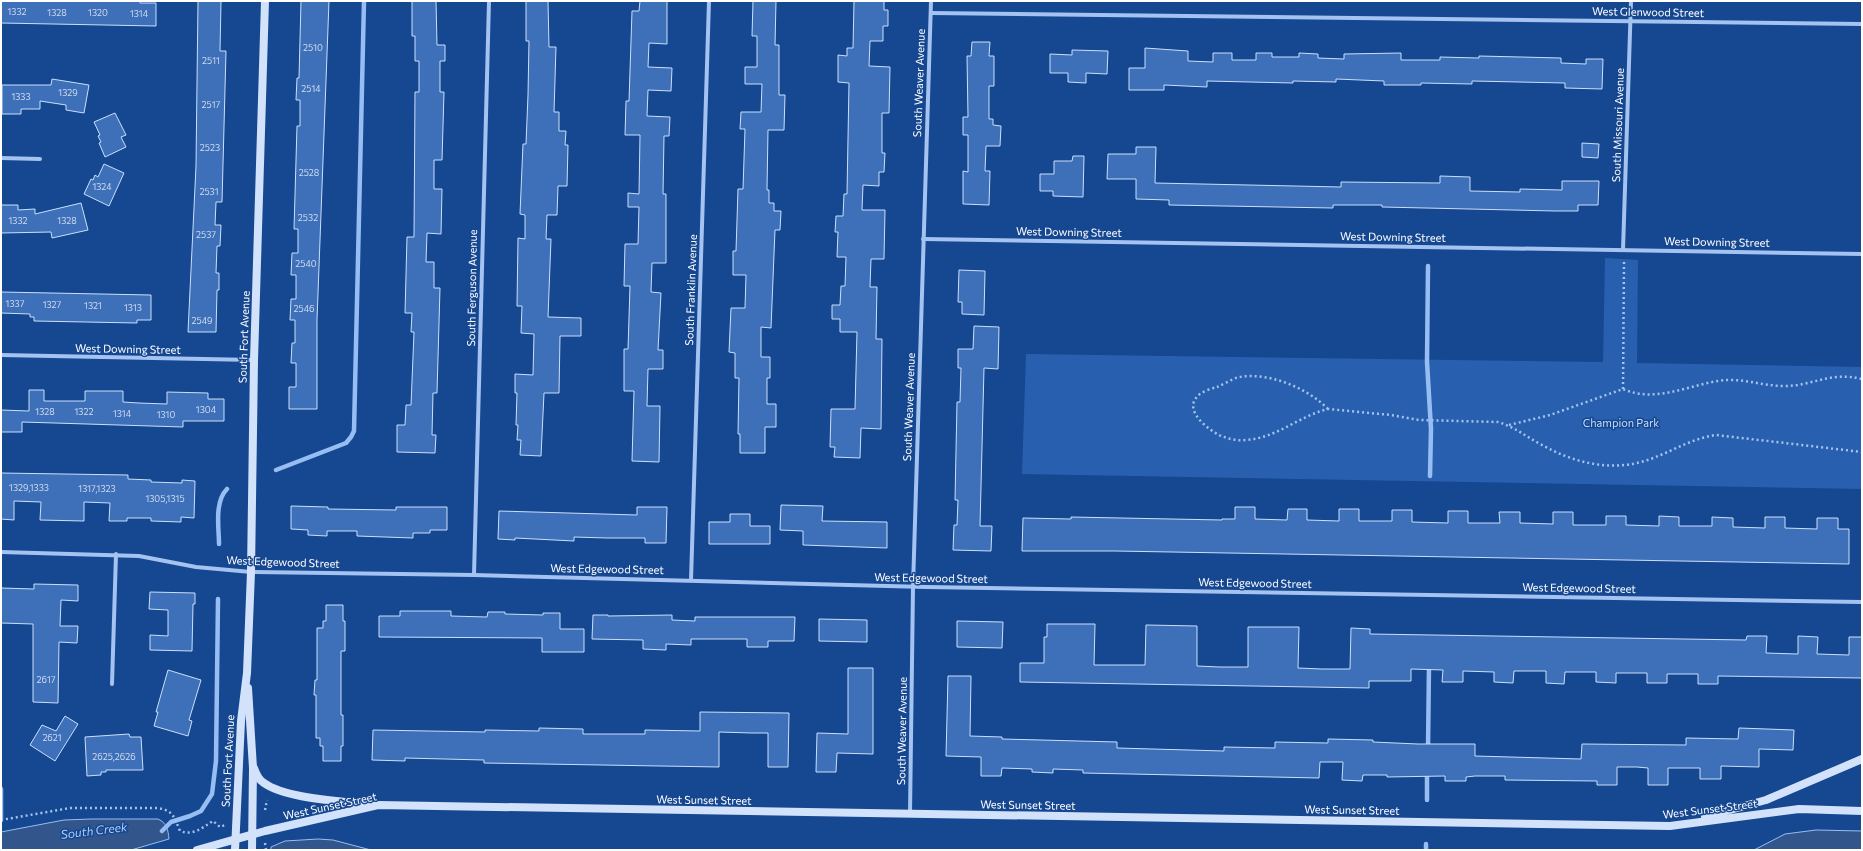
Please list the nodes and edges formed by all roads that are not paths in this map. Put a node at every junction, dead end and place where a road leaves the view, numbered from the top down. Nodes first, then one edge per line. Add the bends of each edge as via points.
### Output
1 (265, 1) edge
2 (488, 1) edge
3 (709, 1) edge
4 (931, 1) edge
5 (1631, 1) edge
6 (931, 13) junction
7 (1630, 20) junction
8 (1862, 24) edge
9 (1, 158) edge
10 (40, 159) dead end
11 (923, 239) junction
12 (1624, 250) junction
13 (1862, 254) edge
14 (1, 356) edge
15 (254, 360) junction
16 (1, 552) edge
17 (116, 554) junction
18 (251, 572) junction
19 (474, 575) junction
20 (691, 580) junction
21 (913, 587) junction
22 (1862, 602) edge
23 (247, 673) junction
24 (112, 684) dead end
25 (1862, 760) edge
26 (253, 768) junction
27 (378, 806) junction
28 (1862, 811) edge
29 (910, 814) junction
30 (1670, 826) junction
31 (252, 834) junction
32 (235, 840) junction
33 (197, 850) edge
34 (235, 850) edge
35 (252, 850) edge

1 - 15 main road, South Fort Avenue
2 - 19 street, South Ferguson Avenue
3 - 20 street, South Franklin Avenue
4 - 6 street, South Weaver Avenue
5 - 7 street, South Missouri Avenue
6 - 7 street, West Glenwood Street
6 - 11 street, South Weaver Avenue
7 - 8 street, West Glenwood Street
7 - 12 street, South Missouri Avenue
9 - 10 street
11 - 12 street, West Downing Street
11 - 21 street, South Weaver Avenue
12 - 13 street, West Downing Street
14 - 15 street, West Downing Street
15 - 18 main road, South Fort Avenue
16 - 17 street, West Edgewood Street
17 - 18 street, West Edgewood Street via 196,567
17 - 24 street
18 - 19 street, West Edgewood Street
18 - 23 main road, South Fort Avenue
19 - 20 street, West Edgewood Street
20 - 21 street, West Edgewood Street
21 - 22 street, West Edgewood Street
21 - 29 street, South Weaver Avenue
23 - 26 main road, South Fort Avenue
23 - 32 main road, South Fort Avenue via 241,721
25 - 30 main road via 1766,800
26 - 27 main road via 257,777 264,783 285,792
26 - 31 main road, South Fort Avenue
27 - 29 main road, West Sunset Street
27 - 31 main road, West Sunset Street
28 - 30 main road, West Sunset Street via 1799,809
29 - 30 main road, West Sunset Street
31 - 32 main road, West Sunset Street
31 - 35 main road, South Fort Avenue
32 - 33 main road, West Sunset Street
32 - 34 main road, South Fort Avenue

